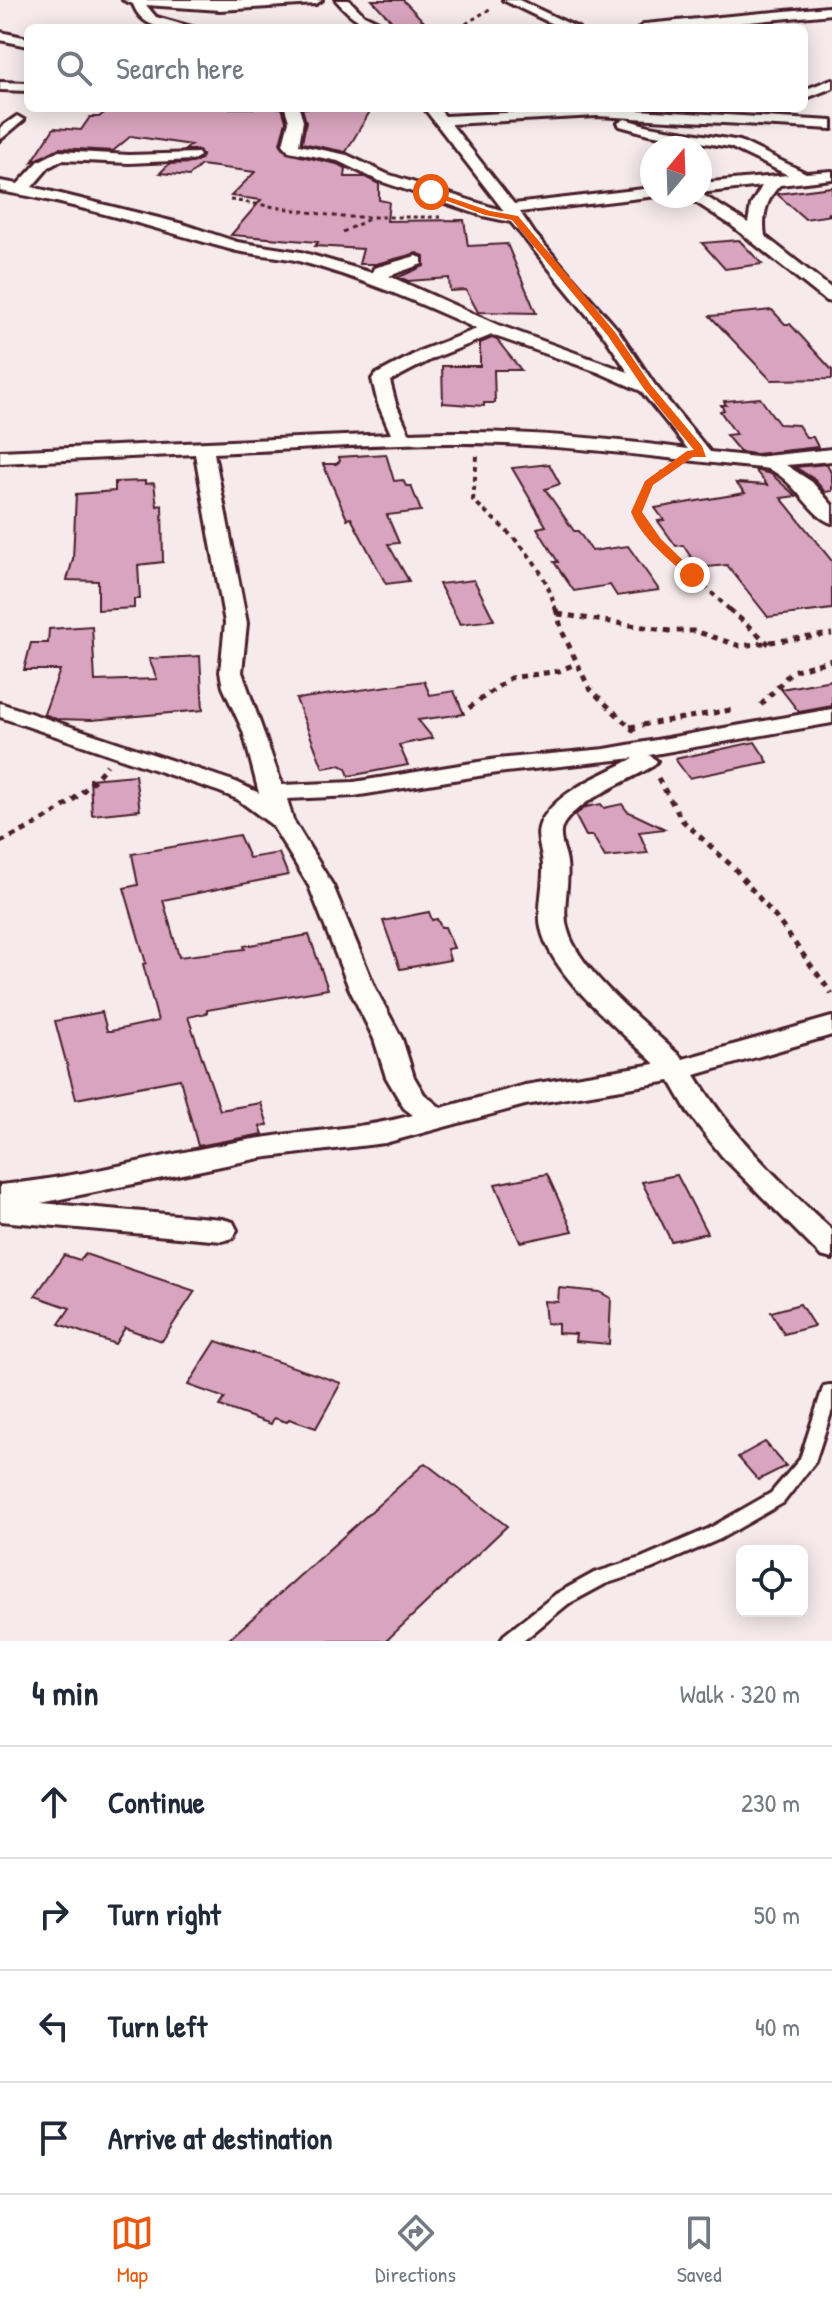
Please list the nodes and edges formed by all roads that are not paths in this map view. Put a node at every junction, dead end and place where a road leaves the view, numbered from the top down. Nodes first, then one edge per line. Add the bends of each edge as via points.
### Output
1 (316, 0) edge
2 (342, 0) edge
3 (509, 0) edge
4 (816, 0) edge
5 (134, 1) edge
6 (830, 12) edge
7 (167, 24) edge
8 (375, 24) edge
9 (563, 24) edge
10 (691, 24) edge
11 (0, 36) edge
12 (24, 41) edge
13 (808, 78) edge
14 (827, 85) edge
15 (0, 86) edge
16 (24, 87) edge
17 (808, 93) edge
18 (292, 112) edge
19 (597, 112) junction
20 (781, 112) edge
21 (436, 114) edge
22 (17, 120) dead end
23 (766, 120) junction
24 (832, 125) edge
25 (0, 136) edge
26 (193, 156) dead end
27 (808, 177) junction
28 (832, 178) edge
29 (776, 180) junction
30 (0, 186) edge
31 (712, 187) edge
32 (496, 188) junction
33 (22, 189) junction
34 (431, 192) junction
35 (640, 195) edge
36 (712, 207) edge
37 (512, 213) junction
38 (757, 236) junction
39 (416, 261) dead end
40 (393, 285) junction
41 (832, 297) edge
42 (492, 329) junction
43 (647, 387) junction
44 (403, 440) junction
45 (204, 450) junction
46 (697, 454) junction
47 (832, 455) edge
48 (0, 457) edge
49 (771, 464) junction
50 (832, 517) edge
51 (0, 710) edge
52 (832, 716) edge
53 (643, 755) junction
54 (271, 793) junction
55 (281, 820) junction
56 (832, 1026) edge
57 (677, 1070) junction
58 (436, 1119) junction
59 (0, 1196) edge
60 (0, 1210) edge
61 (222, 1230) dead end
62 (832, 1248) edge
63 (830, 1391) dead end
64 (510, 1641) edge

1 - 5 street via 220,6
2 - 8 street
3 - 9 street
4 - 6 street
5 - 7 street via 151,21
6 - 10 street
11 - 12 street
13 - 14 street
14 - 17 street
15 - 16 street
18 - 34 street via 294,148 342,158
19 - 21 street
19 - 23 street
19 - 27 street via 642,130 737,145
20 - 23 street
21 - 32 street
22 - 25 street
23 - 24 street
26 - 33 street via 59,155
27 - 28 street
27 - 29 street
29 - 31 street
29 - 38 street via 760,198
30 - 33 street
32 - 34 street
32 - 37 street
33 - 40 street via 235,246 295,255
34 - 37 street via 488,213
35 - 37 street
36 - 38 street
37 - 43 street via 612,334
38 - 41 street
39 - 40 street via 380,271 381,278
40 - 42 street
42 - 43 street
42 - 44 street via 381,379
43 - 46 street
44 - 45 street
44 - 46 street via 480,438
45 - 48 street
45 - 54 street via 236,623 231,672
46 - 49 street
47 - 49 street
49 - 50 street via 805,486
51 - 55 street via 236,791
52 - 53 street
53 - 54 street via 471,769 383,786
53 - 57 street via 608,784 560,809 551,824 551,921 572,964
54 - 55 street
55 - 58 street via 321,886 400,1077 414,1101
56 - 57 street
57 - 58 street via 525,1095
57 - 62 street via 740,1157
58 - 59 street via 375,1135 260,1148 53,1191
60 - 61 street
63 - 64 lane via 807,1462 777,1498 714,1534 600,1578 562,1599

